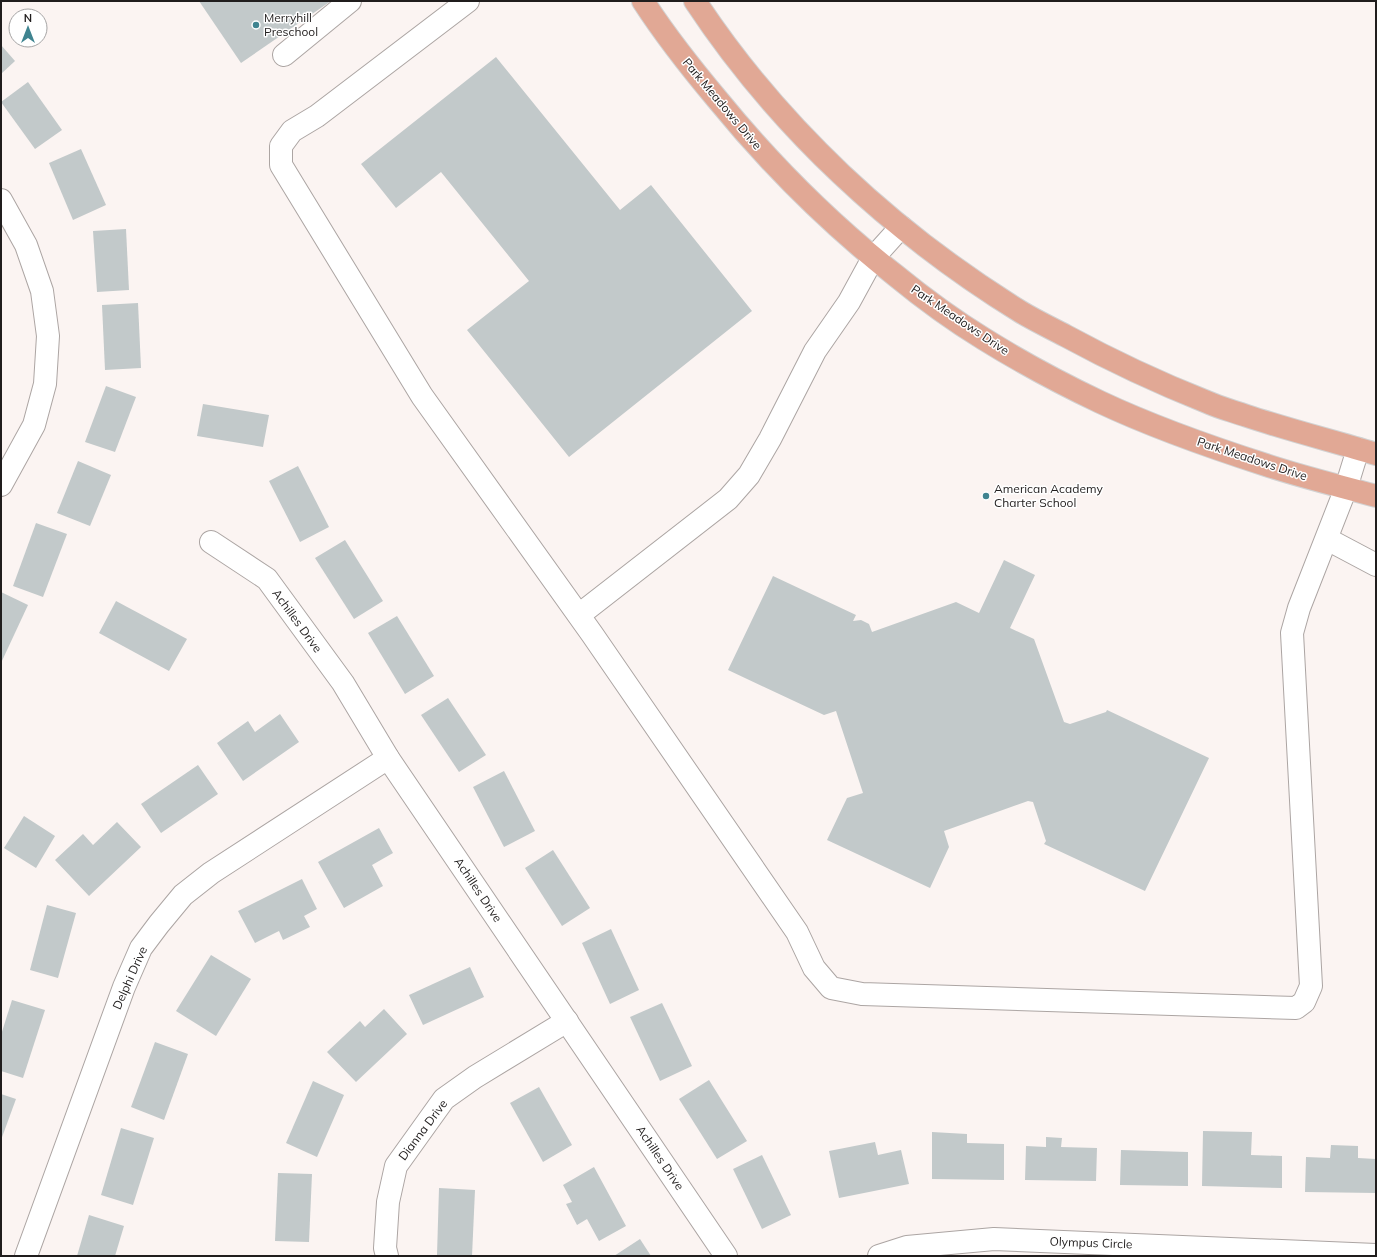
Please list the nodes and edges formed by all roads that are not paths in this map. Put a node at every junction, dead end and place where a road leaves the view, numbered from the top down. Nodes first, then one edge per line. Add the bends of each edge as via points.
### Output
1 (350, 1) edge
2 (468, 1) edge
3 (643, 1) edge
4 (695, 1) edge
5 (284, 55) dead end
6 (1, 200) edge
7 (901, 227) junction
8 (873, 258) junction
9 (1367, 451) edge
10 (1, 485) edge
11 (1346, 488) junction
12 (1376, 496) edge
13 (1327, 539) junction
14 (211, 542) dead end
15 (1376, 565) edge
16 (579, 615) junction
17 (388, 758) junction
18 (567, 1021) junction
19 (1376, 1255) edge
20 (26, 1256) edge
21 (387, 1256) edge
22 (726, 1256) edge
23 (879, 1256) edge

1 - 5 street
2 - 16 street via 317,116 292,131 281,146 281,165 422,396
3 - 8 main road, Park Meadows Drive via 690,67 772,164
4 - 7 main road via 742,67 777,108 859,191
6 - 10 street via 26,245 42,291 48,336 45,384 34,426
7 - 8 street
7 - 9 main road via 964,275 1023,314 1138,373 1208,403
8 - 11 main road, Park Meadows Drive via 925,299 983,338 1100,402 1153,425 1268,466
8 - 16 street via 849,302 815,351 749,475 728,499
9 - 11 street
11 - 12 main road, Park Meadows Drive
11 - 13 street
13 - 15 street
13 - 16 street via 1299,608 1292,633 1311,986 1304,1002 1296,1008 862,994 831,988 814,968 797,932
14 - 17 street, Achilles Drive via 267,579 343,683
17 - 18 street, Achilles Drive
17 - 20 street, Delphi Drive via 211,873 183,895 141,948 124,987
18 - 21 street, Dianna Drive via 444,1099 396,1166 388,1202 385,1248
18 - 22 street, Achilles Drive
19 - 23 street, Olympus Circle via 994,1239 907,1247

